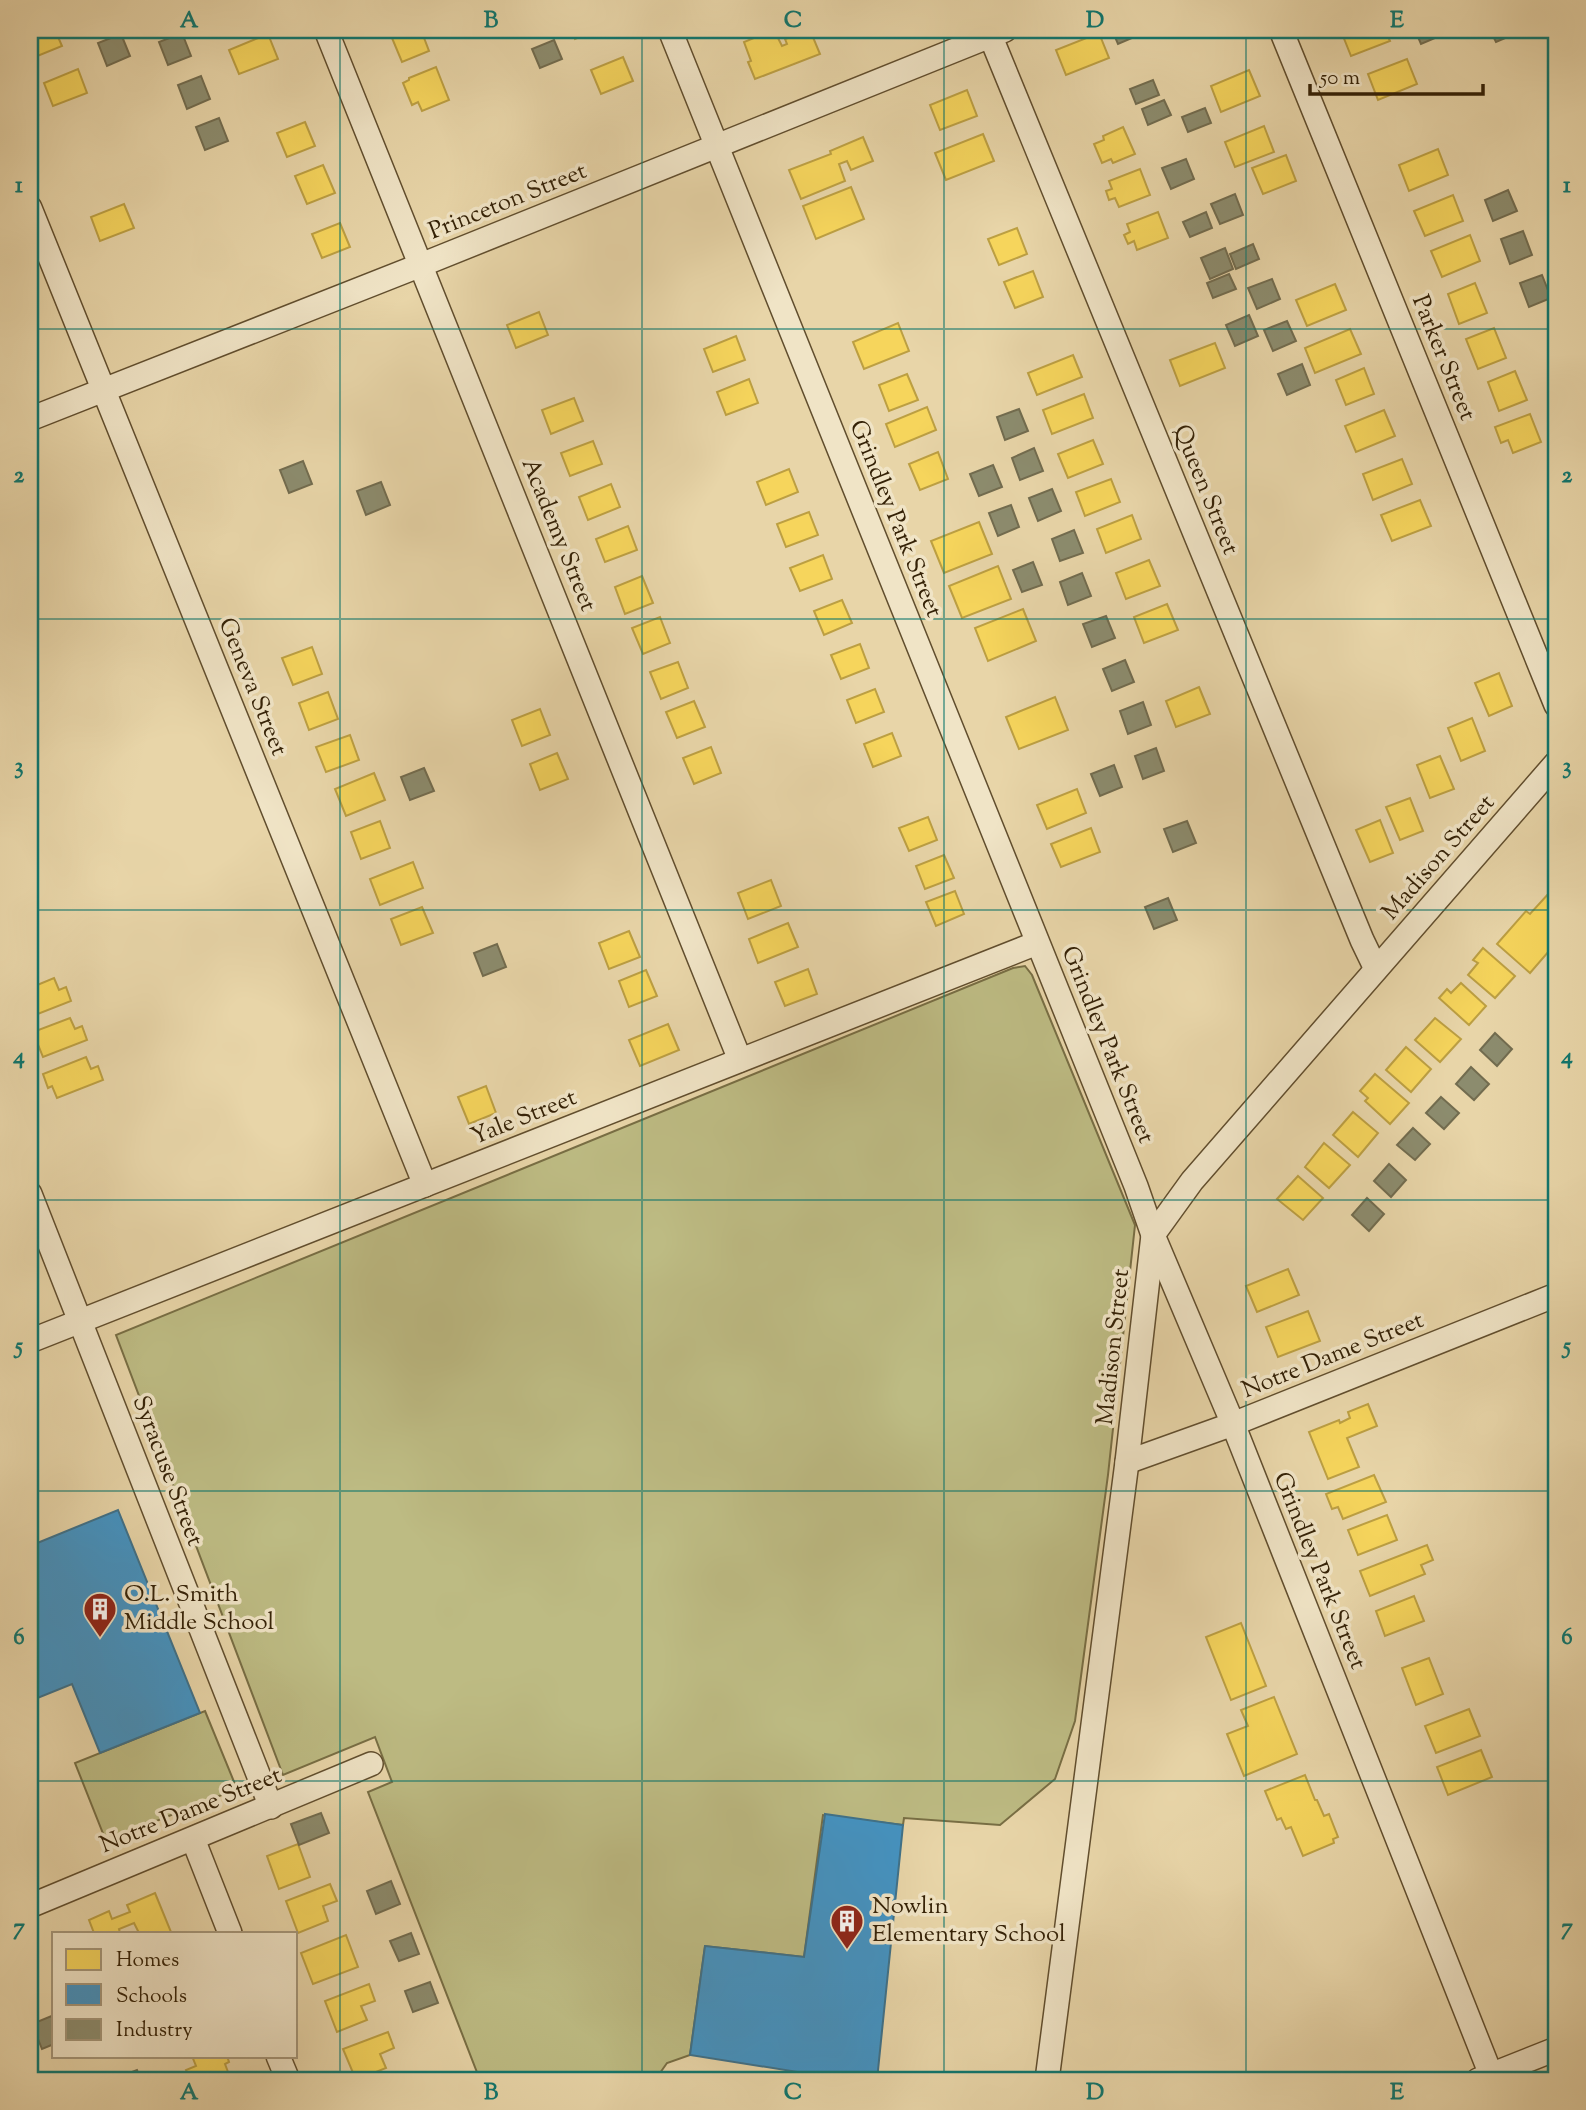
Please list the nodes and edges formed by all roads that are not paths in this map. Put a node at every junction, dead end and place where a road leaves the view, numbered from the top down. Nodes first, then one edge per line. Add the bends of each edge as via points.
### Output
1 (326, 30) edge
2 (670, 30) edge
3 (1281, 30) edge
4 (994, 32) edge
5 (717, 146) junction
6 (30, 208) edge
7 (421, 265) junction
8 (103, 390) junction
9 (30, 419) edge
10 (1556, 705) edge
11 (1556, 763) edge
12 (1037, 943) junction
13 (1376, 969) junction
14 (740, 1060) junction
15 (425, 1185) junction
16 (30, 1194) edge
17 (1153, 1235) junction
18 (1556, 1295) edge
19 (80, 1321) junction
20 (30, 1342) edge
21 (1233, 1424) junction
22 (1127, 1462) junction
23 (371, 1764) dead end
24 (271, 1807) junction
25 (192, 1839) junction
26 (30, 1906) edge
27 (230, 1932) edge
28 (1556, 2049) edge
29 (279, 2058) edge
30 (1488, 2078) edge
31 (288, 2080) edge
32 (1047, 2080) edge

1 - 7 street, Academy Street
2 - 5 street, Grindley Park Street
3 - 10 street, Parker Street
4 - 5 street, Princeton Street
4 - 13 street, Queen Street
5 - 7 street, Princeton Street
5 - 12 street, Grindley Park Street
6 - 8 street, Geneva Street
7 - 8 street, Princeton Street
7 - 14 street, Academy Street
8 - 9 street, Princeton Street
8 - 15 street, Geneva Street
11 - 13 street, Madison Street
12 - 14 street, Yale Street
12 - 17 street, Grindley Park Street
13 - 17 street, Madison Street via 1192,1181
14 - 15 street, Yale Street
15 - 19 street, Yale Street
16 - 19 street, Syracuse Street
17 - 21 street, Grindley Park Street
17 - 22 street, Madison Street
18 - 21 street, Notre Dame Street
19 - 20 street, Yale Street
19 - 24 street, Syracuse Street
21 - 22 street, Notre Dame Street
21 - 30 street, Grindley Park Street
22 - 32 street, Madison Street
23 - 24 street, Notre Dame Street
24 - 25 street, Notre Dame Street
25 - 26 street, Notre Dame Street
25 - 27 street
28 - 30 street
29 - 31 street

